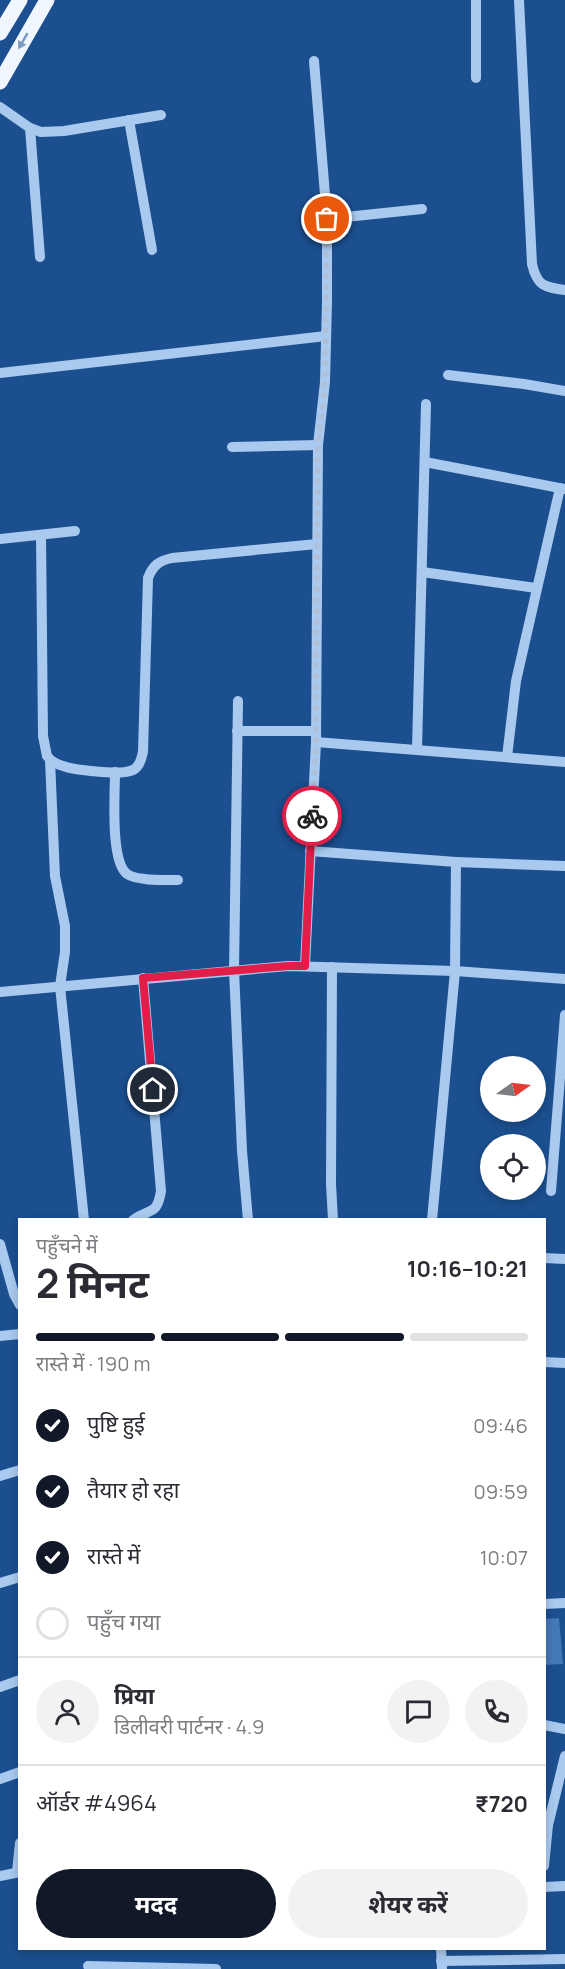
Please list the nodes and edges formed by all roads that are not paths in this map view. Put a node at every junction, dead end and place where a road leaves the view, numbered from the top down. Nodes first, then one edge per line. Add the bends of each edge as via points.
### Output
1 (20, 0) edge
2 (47, 0) edge
3 (476, 0) edge
4 (519, 0) edge
5 (0, 33) edge
6 (314, 61) dead end
7 (476, 78) dead end
8 (0, 82) edge
9 (0, 107) edge
10 (161, 114) dead end
11 (129, 120) junction
12 (30, 128) junction
13 (422, 209) dead end
14 (327, 219) junction
15 (152, 250) dead end
16 (40, 257) dead end
17 (565, 290) edge
18 (326, 336) junction
19 (0, 373) edge
20 (448, 375) dead end
21 (565, 391) edge
22 (426, 404) dead end
23 (318, 445) junction
24 (232, 447) dead end
25 (424, 462) junction
26 (563, 489) edge
27 (75, 531) dead end
28 (41, 535) junction
29 (0, 539) edge
30 (317, 543) junction
31 (422, 572) junction
32 (536, 588) junction
33 (238, 701) dead end
34 (237, 731) junction
35 (316, 737) junction
36 (417, 749) junction
37 (507, 757) junction
38 (51, 760) junction
39 (565, 762) edge
40 (115, 772) junction
41 (310, 850) junction
42 (456, 862) junction
43 (565, 866) edge
44 (178, 880) dead end
45 (305, 966) junction
46 (332, 967) junction
47 (234, 970) junction
48 (455, 971) junction
49 (143, 978) junction
50 (565, 979) edge
51 (60, 986) junction
52 (0, 992) edge
53 (565, 1016) edge
54 (559, 1159) edge
55 (551, 1191) dead end
56 (84, 1218) edge
57 (136, 1218) edge
58 (248, 1218) edge
59 (333, 1218) edge
60 (432, 1218) edge
61 (0, 1244) edge
62 (546, 1258) edge
63 (565, 1259) edge
64 (18, 1301) edge
65 (18, 1334) edge
66 (0, 1336) edge
67 (546, 1362) edge
68 (565, 1363) edge
69 (18, 1471) edge
70 (0, 1476) edge
71 (18, 1578) edge
72 (0, 1583) edge
73 (565, 1603) edge
74 (546, 1604) edge
75 (18, 1681) edge
76 (0, 1687) edge
77 (546, 1725) edge
78 (565, 1729) edge
79 (565, 1756) edge
80 (18, 1773) edge
81 (0, 1779) edge
82 (546, 1846) edge
83 (18, 1872) edge
84 (0, 1876) edge
85 (565, 1886) edge
86 (546, 1887) edge
87 (441, 1950) edge
88 (565, 1959) edge
89 (442, 1965) edge
90 (88, 1966) dead end
91 (216, 1969) edge

1 - 5 main road
2 -> 8 main road
3 - 7 street
4 - 17 street via 532,264 542,285
6 - 14 street
9 - 12 street
10 - 11 street
11 - 12 street via 64,131 41,132
11 - 15 street
12 - 16 street
13 - 14 street
14 - 18 street
18 - 19 street
18 - 23 street
20 - 21 street
22 - 25 street
23 - 24 street
23 - 30 street
25 - 26 street
25 - 31 street
26 - 32 street
27 - 28 street
28 - 29 street
28 - 38 street via 43,736
30 - 35 street
30 - 40 street via 172,558 152,568 148,578 142,753 137,767
31 - 32 street
31 - 36 street
32 - 37 street via 516,681
33 - 34 street
34 - 35 street
34 - 47 street
35 - 36 street
35 - 41 street
36 - 37 street
37 - 39 street
38 - 40 street via 71,769
38 - 51 street via 55,876 65,933
40 - 44 street via 121,867 134,878
41 - 42 street
41 - 45 street
42 - 43 street
42 - 48 street
45 - 46 street
45 - 47 street
46 - 48 street
46 - 59 street
47 - 49 street
47 - 58 street
48 - 50 street
48 - 60 street
49 - 51 street
49 - 57 street via 161,1191 157,1208
51 - 52 street
51 - 56 street
53 - 54 street
54 - 55 street
61 - 64 street
62 - 63 street
65 - 66 street
67 - 68 street
69 - 70 street
71 - 72 street
73 - 74 street
75 - 76 street
77 - 78 street
79 - 82 street
80 - 81 street
83 - 84 street
85 - 86 street
87 - 89 street
88 - 89 street
90 - 91 street

